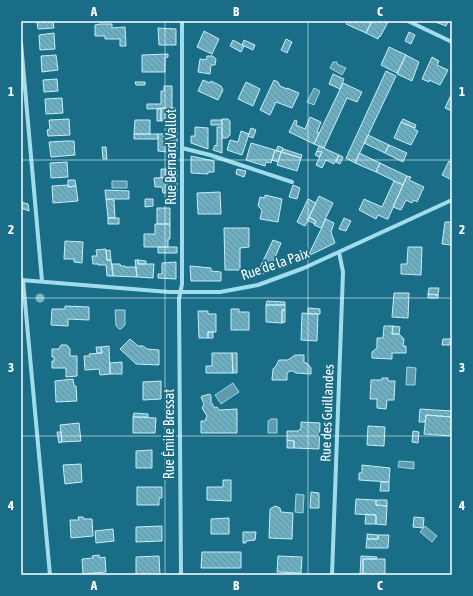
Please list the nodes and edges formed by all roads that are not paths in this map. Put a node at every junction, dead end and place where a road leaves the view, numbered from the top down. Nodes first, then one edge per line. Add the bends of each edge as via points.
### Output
1 (182, 21) edge
2 (408, 21) edge
3 (452, 42) edge
4 (21, 43) edge
5 (182, 148) junction
6 (292, 182) dead end
7 (452, 200) edge
8 (338, 252) junction
9 (22, 280) edge
10 (42, 281) junction
11 (180, 293) junction
12 (50, 575) edge
13 (181, 575) edge
14 (332, 575) edge

1 - 5 street, Rue Bernard Vallot
2 - 3 street
4 - 10 street
5 - 6 street
5 - 11 street, Rue Bernard Vallot
7 - 8 street, Rue de la Paix
8 - 11 street, Rue de la Paix via 258,285 220,292
8 - 14 street, Rue des Guillandes via 343,272
9 - 10 street, Rue de la Paix
9 - 12 street
10 - 11 street, Rue de la Paix
11 - 13 street, Rue Émile Bressat

